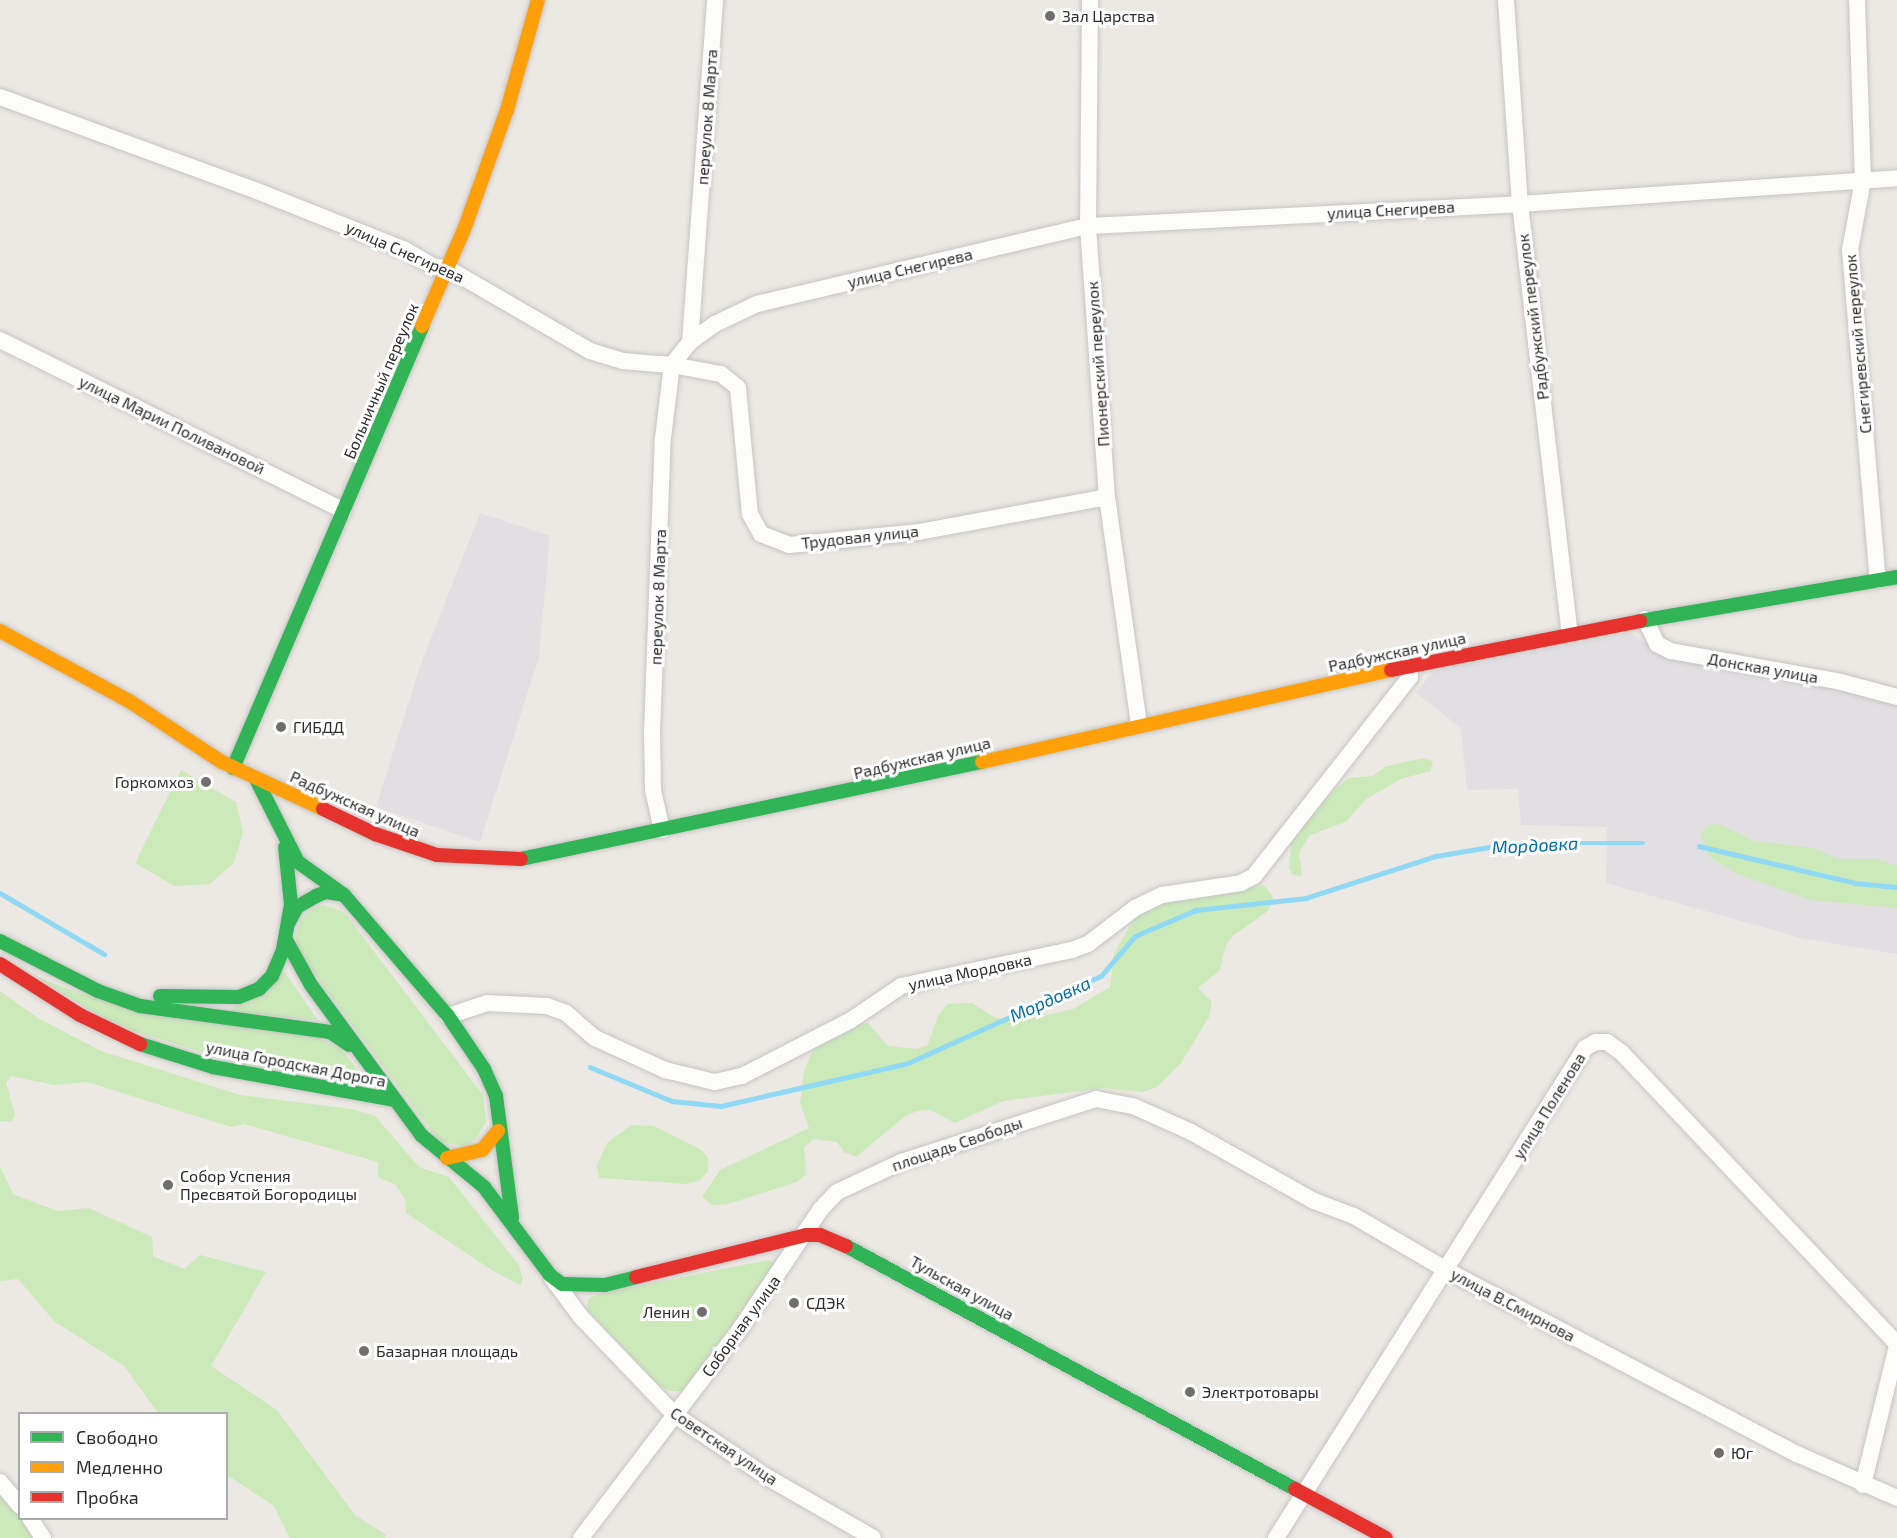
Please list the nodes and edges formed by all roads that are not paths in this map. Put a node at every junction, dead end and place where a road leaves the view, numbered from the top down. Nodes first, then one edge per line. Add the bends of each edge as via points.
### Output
1 (538, 0) edge
2 (715, 0) edge
3 (1090, 0) edge
4 (1506, 0) edge
5 (1857, 0) edge
6 (0, 97) edge
7 (1897, 178) edge
8 (1863, 180) junction
9 (1520, 204) junction
10 (1088, 226) junction
11 (447, 268) junction
12 (0, 340) edge
13 (690, 342) junction
14 (672, 365) junction
15 (1107, 497) junction
16 (343, 510) junction
17 (1897, 577) edge
18 (1878, 580) junction
19 (1645, 619) junction
20 (0, 631) edge
21 (1570, 633) junction
22 (1407, 666) junction
23 (1897, 697) edge
24 (1139, 725) junction
25 (233, 768) junction
26 (256, 779) junction
27 (662, 830) junction
28 (284, 834) junction
29 (344, 895) junction
30 (290, 917) junction
31 (286, 940) junction
32 (0, 941) edge
33 (0, 964) edge
34 (54, 968) junction
35 (448, 1016) junction
36 (356, 1049) junction
37 (394, 1100) junction
38 (1132, 1106) joint
39 (498, 1131) junction
40 (447, 1158) junction
41 (513, 1225) junction
42 (806, 1235) junction
43 (1448, 1271) junction
44 (550, 1275) junction
45 (1897, 1345) edge
46 (675, 1416) junction
47 (0, 1482) edge
48 (1863, 1485) junction
49 (1303, 1494) junction
50 (1897, 1498) edge
51 (18, 1504) edge
52 (31, 1520) edge
53 (43, 1538) edge
54 (581, 1538) edge
55 (873, 1538) edge
56 (1276, 1538) edge
57 (1386, 1538) edge

1 - 11 main road, Больничный переулок via 489,164
2 - 13 street, переулок 8 Марта
3 - 10 street, Пионерский переулок
4 - 9 street, Радбужский переулок
5 - 8 street, Снегиревский переулок
6 - 11 street, улица Снегирева via 252,189 405,250 434,267
7 - 8 street, улица Снегирева
8 - 9 street, улица Снегирева
8 - 18 street, Снегиревский переулок via 1850,249
9 - 10 street, улица Снегирева
9 - 21 street, Радбужский переулок
10 - 13 street, улица Снегирева via 757,304 715,324
10 - 15 street, Пионерский переулок
11 - 14 street, улица Снегирева via 590,351 623,361
11 - 16 main road, Больничный переулок
12 - 16 street, улица Марии Поливановой
13 - 14 street, улица Снегирева
14 - 15 street, Трудовая улица via 722,374 738,388 750,514 761,534 789,545 919,532
14 - 27 street, переулок 8 Марта via 663,438 652,732 653,790
15 - 24 street, Пионерский переулок
16 - 25 main road, Больничный переулок
17 - 18 main road, Радбужская улица
18 - 19 main road, Радбужская улица
19 - 21 main road, Радбужская улица
19 - 23 street, Донская улица via 1657,644 1671,651 1820,678
20 - 25 main road, Радбужская улица via 129,701
21 - 22 main road, Радбужская улица
22 - 24 main road, Радбужская улица
22 - 35 street, улица Мордовка via 1410,677 1254,876 1241,883 1162,895 1135,908 1088,944 1072,950 901,986 851,1020 742,1076 715,1082 665,1070 595,1038 566,1013 547,1006 487,1003
24 - 27 main road, Радбужская улица
25 - 26 main road, Радбужская улица
26 - 27 main road, Радбужская улица via 408,847 474,860 537,858
26 - 28 main road, улица Городская Дорога
28 - 29 main road, улица Городская Дорога via 304,870
28 - 30 main road, улица Городская Дорога via 291,886
29 - 30 main road via 326,892 316,896 297,907
29 - 35 main road, улица Городская Дорога
30 - 31 main road, улица Городская Дорога
31 - 34 main road, улица Городская Дорога via 272,976 259,989 239,997 213,999 136,993
31 - 36 main road, улица Городская Дорога via 311,985
32 - 34 main road, улица Городская Дорога
33 - 37 main road, улица Городская Дорога via 80,1015 140,1044 213,1067
34 - 36 main road, улица Городская Дорога via 98,992 140,1006 330,1032
35 - 39 main road, улица Городская Дорога via 484,1069 496,1096
36 - 37 main road, улица Городская Дорога
37 - 40 main road, улица Городская Дорога via 421,1135
38 - 42 street, площадь Свободы via 1096,1099 1076,1104 866,1175 837,1192 821,1209
38 - 43 street, улица В.Смирнова via 1191,1132 1314,1201 1353,1216
39 - 40 main road via 492,1144 482,1150
39 - 41 main road, Тульская улица
40 - 41 main road, Тульская улица via 484,1187
41 - 44 main road, Тульская улица
42 - 44 main road, Тульская улица via 605,1285 578,1287 562,1284
42 - 46 street, Соборная улица
42 - 49 main road, Тульская улица via 836,1240 865,1254
43 - 45 street, улица Поленова via 1585,1048 1607,1042 1622,1053
43 - 48 street, улица В.Смирнова via 1786,1449
43 - 49 street, улица Поленова via 1393,1348 1354,1418
44 - 46 street, Советская улица via 580,1316
45 - 48 street
46 - 54 street, Соборная улица
46 - 55 street, Советская улица via 767,1477
47 - 51 street
48 - 50 street, улица В.Смирнова
49 - 56 street, улица Поленова
49 - 57 main road, Тульская улица
52 - 53 street

